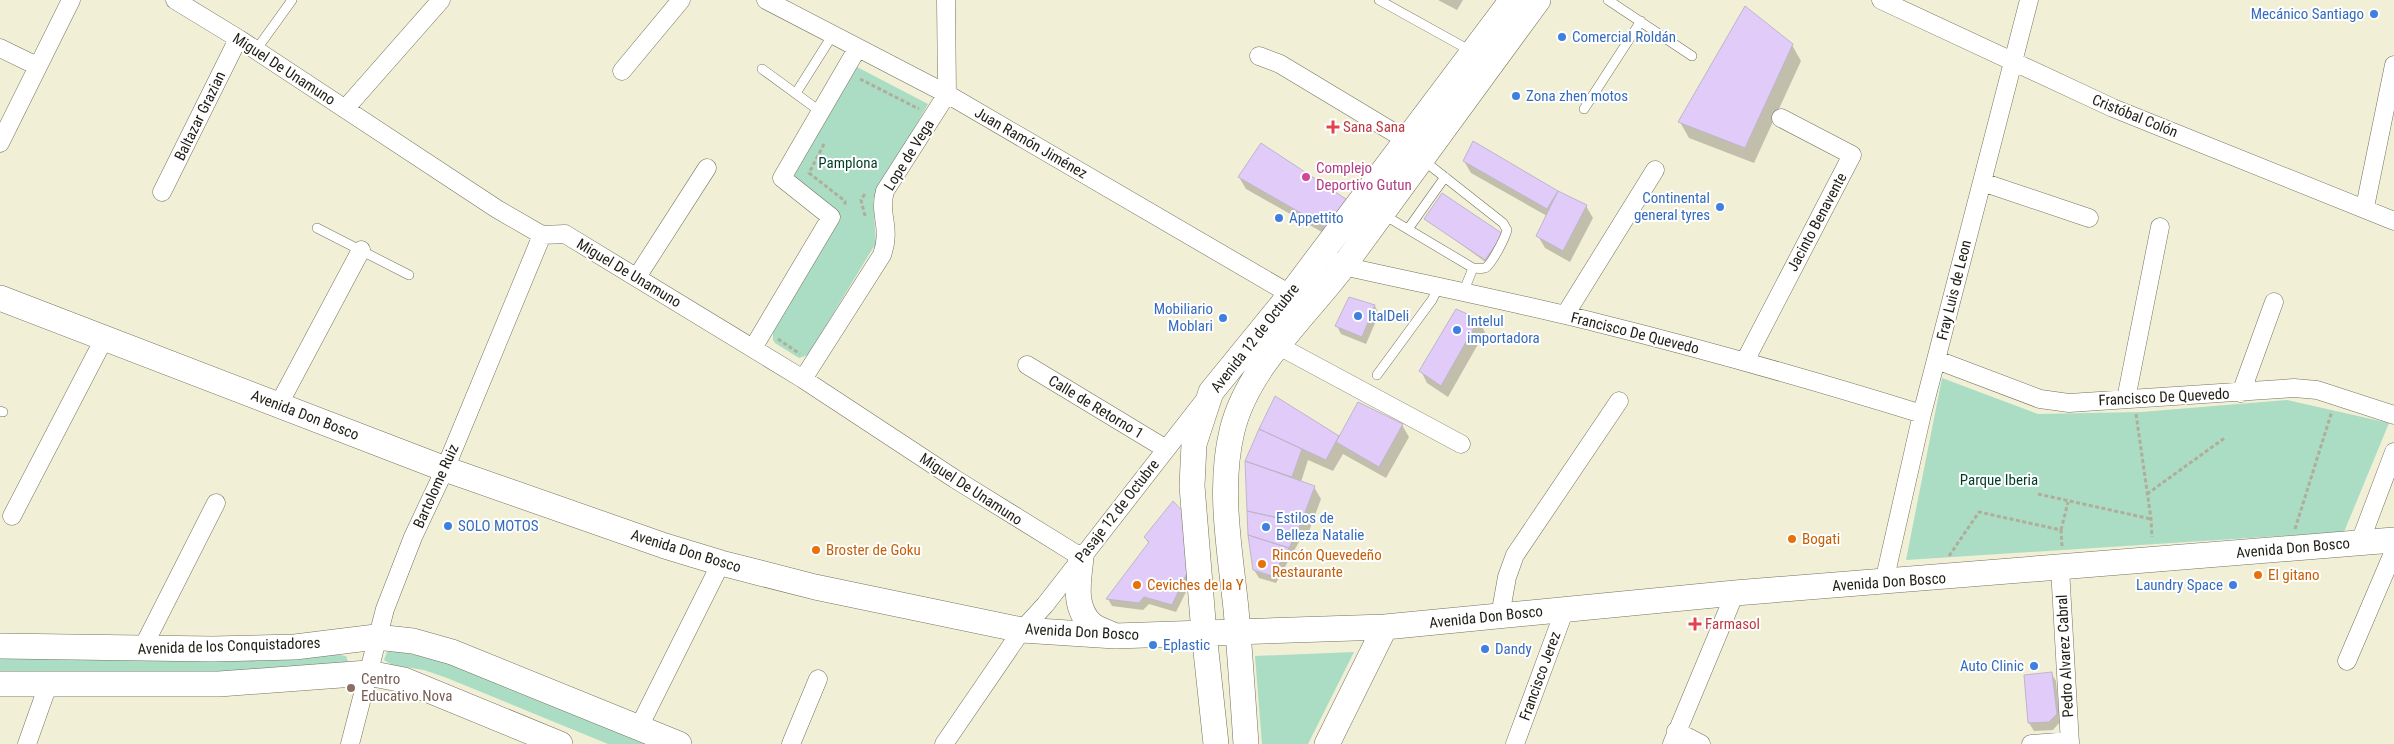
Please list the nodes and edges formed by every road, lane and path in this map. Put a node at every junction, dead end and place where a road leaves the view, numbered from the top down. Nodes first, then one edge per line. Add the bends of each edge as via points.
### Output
1 (71, 0) edge
2 (175, 0) edge
3 (292, 0) edge
4 (441, 0) edge
5 (681, 0) edge
6 (766, 0) edge
7 (946, 0) edge
8 (1379, 0) edge
9 (1512, 0) edge
10 (1538, 0) edge
11 (1608, 0) edge
12 (1881, 0) edge
13 (2029, 0) edge
14 (1641, 21) junction
15 (832, 36) junction
16 (238, 39) junction
17 (0, 48) edge
18 (857, 49) junction
19 (256, 50) junction
20 (1474, 52) junction
21 (1259, 56) dead end
22 (1692, 56) dead end
23 (2012, 62) junction
24 (2394, 65) edge
25 (37, 66) junction
26 (762, 69) dead end
27 (622, 71) dead end
28 (796, 94) junction
29 (947, 94) junction
30 (1584, 108) dead end
31 (344, 109) junction
32 (821, 112) junction
33 (1781, 118) dead end
34 (0, 142) edge
35 (1414, 150) junction
36 (706, 168) dead end
37 (1655, 170) dead end
38 (1445, 177) junction
39 (1982, 182) junction
40 (162, 192) dead end
41 (2364, 207) junction
42 (1382, 213) junction
43 (2089, 218) dead end
44 (2394, 221) edge
45 (2160, 227) dead end
46 (317, 228) dead end
47 (1408, 229) junction
48 (542, 236) junction
49 (361, 250) junction
50 (1321, 254) junction
51 (1343, 266) junction
52 (1473, 268) junction
53 (409, 275) dead end
54 (637, 277) junction
55 (1438, 288) junction
56 (1462, 293) junction
57 (1290, 294) junction
58 (0, 298) edge
59 (2274, 302) dead end
60 (1565, 315) junction
61 (105, 337) junction
62 (1277, 345) junction
63 (753, 348) junction
64 (1936, 360) junction
65 (1745, 361) junction
66 (1027, 365) dead end
67 (1377, 375) dead end
68 (803, 379) junction
69 (1211, 392) junction
70 (2241, 393) junction
71 (2339, 397) junction
72 (2126, 399) junction
73 (1619, 401) dead end
74 (278, 404) junction
75 (1922, 414) junction
76 (2394, 415) edge
77 (2226, 437) dead end
78 (1461, 444) dead end
79 (1166, 450) junction
80 (2394, 452) edge
81 (445, 469) junction
82 (2038, 494) dead end
83 (2147, 494) junction
84 (2068, 502) junction
85 (216, 503) dead end
86 (12, 516) dead end
87 (2151, 520) junction
88 (2062, 530) junction
89 (2152, 537) dead end
90 (2394, 540) edge
91 (2360, 542) junction
92 (2291, 548) junction
93 (2394, 552) edge
94 (1081, 557) junction
95 (721, 563) junction
96 (2060, 568) junction
97 (1941, 578) junction
98 (1884, 582) junction
99 (1734, 594) junction
100 (1565, 609) junction
101 (1500, 616) junction
102 (1385, 628) junction
103 (1022, 630) junction
104 (1238, 632) junction
105 (1204, 633) junction
106 (1115, 636) junction
107 (376, 637) junction
108 (0, 646) edge
109 (142, 649) junction
110 (2347, 661) dead end
111 (368, 673) junction
112 (818, 680) dead end
113 (0, 684) edge
114 (48, 685) junction
115 (638, 727) junction
116 (1674, 738) edge
117 (2070, 742) edge
118 (27, 744) edge
119 (350, 744) edge
120 (560, 744) edge
121 (679, 744) edge
122 (791, 744) edge
123 (944, 744) edge
124 (1216, 744) edge
125 (1246, 744) edge
126 (1327, 744) edge
127 (1515, 744) edge
128 (1702, 744) edge
129 (2032, 744) edge

1 - 25 street
2 - 16 street, Miguel De Unamuno
3 - 19 lane
4 - 31 street
5 - 27 street
6 - 15 street, Juan Ramón Jiménez
7 - 29 street
8 - 20 lane
9 - 20 main road, Avenida 12 de Octubre
10 - 35 main road, Avenida 12 de Octubre
11 - 14 lane
12 - 23 street, Cristóbal Colón
13 - 23 street, Fray Luis de Leon
14 - 22 lane
14 - 30 lane
15 - 18 street, Juan Ramón Jiménez
15 - 28 lane
16 - 19 street, Miguel De Unamuno
16 - 40 street, Baltazar Grazian
17 - 25 street
18 - 29 street, Juan Ramón Jiménez
18 - 32 street
19 - 31 street, Miguel De Unamuno
20 - 35 main road, Avenida 12 de Octubre
21 - 35 street via 1280,64
23 - 39 street, Fray Luis de Leon
23 - 41 street, Cristóbal Colón via 2113,108
24 - 41 street
25 - 34 street
26 - 28 lane
28 - 32 lane
29 - 57 street, Juan Ramón Jiménez
29 - 68 street, Lope de Vega via 885,191 882,202 887,237 882,255
31 - 48 street, Miguel De Unamuno
32 - 63 street via 782,178 831,217
33 - 65 street, Jacinto Benavente via 1852,155
35 - 38 lane
35 - 42 main road, Avenida 12 de Octubre
35 - 50 main road, Avenida 12 de Octubre
36 - 54 street
37 - 60 street
38 - 47 lane
38 - 52 lane via 1503,223 1507,230 1489,265
39 - 43 street
39 - 64 street, Fray Luis de Leon
41 - 44 street, Cristóbal Colón
42 - 47 lane
42 - 51 main road, Avenida 12 de Octubre
45 - 72 street
46 - 49 lane
47 - 52 lane
48 - 54 street, Miguel De Unamuno via 565,234
48 - 81 street, Bartolome Ruiz
49 - 53 lane
49 - 74 street
50 - 51 street, Francisco De Quevedo
50 - 57 main road, Avenida 12 de Octubre
51 - 55 street, Francisco De Quevedo
51 - 62 main road, Avenida 12 de Octubre
52 - 56 lane
54 - 63 street, Miguel De Unamuno
55 - 56 street, Francisco De Quevedo
55 - 67 lane
56 - 60 street, Francisco De Quevedo
57 - 69 main road, Avenida 12 de Octubre
58 - 61 main road, Avenida Don Bosco
59 - 70 street
60 - 65 street, Francisco De Quevedo
61 - 74 main road, Avenida Don Bosco
61 - 86 street
62 - 78 street
62 - 104 main road, Avenida 12 de Octubre via 1249,387 1232,430 1225,472 1225,506
63 - 68 street, Miguel De Unamuno
64 - 72 street, Francisco De Quevedo via 2040,399 2069,403
64 - 75 street, Fray Luis de Leon
65 - 75 street, Francisco De Quevedo
66 - 79 street, Calle de Retorno 1
68 - 94 street, Miguel De Unamuno
69 - 79 street, Pasaje 12 de Octubre
69 - 105 main road, Avenida 12 de Octubre via 1194,444 1192,486
70 - 71 street, Francisco De Quevedo via 2294,388 2317,390
70 - 72 street, Francisco De Quevedo
71 - 76 street, Francisco De Quevedo
71 - 92 path
72 - 83 path via 2135,413
73 - 101 street via 1515,556 1507,577
74 - 81 main road, Avenida Don Bosco
75 - 98 street, Fray Luis de Leon
77 - 83 path
79 - 94 street, Pasaje 12 de Octubre
80 - 91 street
81 - 95 main road, Avenida Don Bosco via 528,500
81 - 107 street, Bartolome Ruiz via 412,537
82 - 84 path
83 - 87 path
84 - 87 path
84 - 88 path
85 - 109 street
87 - 89 path
88 - 96 path
88 - 97 path via 1979,512 1948,558
90 - 91 main road, Avenida Don Bosco
91 - 92 main road, Avenida Don Bosco
92 - 96 main road, Avenida Don Bosco
93 - 110 street
94 - 103 street, Pasaje 12 de Octubre
94 - 106 main road via 1077,593 1081,610 1092,625
95 - 103 main road, Avenida Don Bosco via 815,587
95 - 115 street
96 - 97 main road, Avenida Don Bosco
96 - 117 street, Pedro Alvarez Cabral
97 - 98 main road, Avenida Don Bosco
98 - 99 main road, Avenida Don Bosco
99 - 100 main road, Avenida Don Bosco
99 - 116 street
100 - 101 main road, Avenida Don Bosco
100 - 127 street, Francisco Jerez
101 - 102 main road, Avenida Don Bosco
102 - 104 main road, Avenida Don Bosco
102 - 126 main road
103 - 106 main road, Avenida Don Bosco
103 - 123 street, Pasaje 12 de Octubre
104 - 105 main road, Avenida Don Bosco
104 - 125 main road, Avenida 12 de Octubre
105 - 106 main road, Avenida Don Bosco
105 - 124 main road, Avenida 12 de Octubre
107 - 109 main road, Avenida de los Conquistadores via 295,647
107 - 111 street, Bartolome Ruiz
107 - 115 main road, Avenida de los Conquistadores via 412,640 452,652
108 - 109 main road, Avenida de los Conquistadores
111 - 114 main road via 219,684
111 - 119 street, Bartolome Ruiz
111 - 120 main road via 404,680
112 - 122 street
113 - 114 main road
114 - 118 street
115 - 121 main road, Avenida de los Conquistadores
116 - 128 street
117 - 129 street

